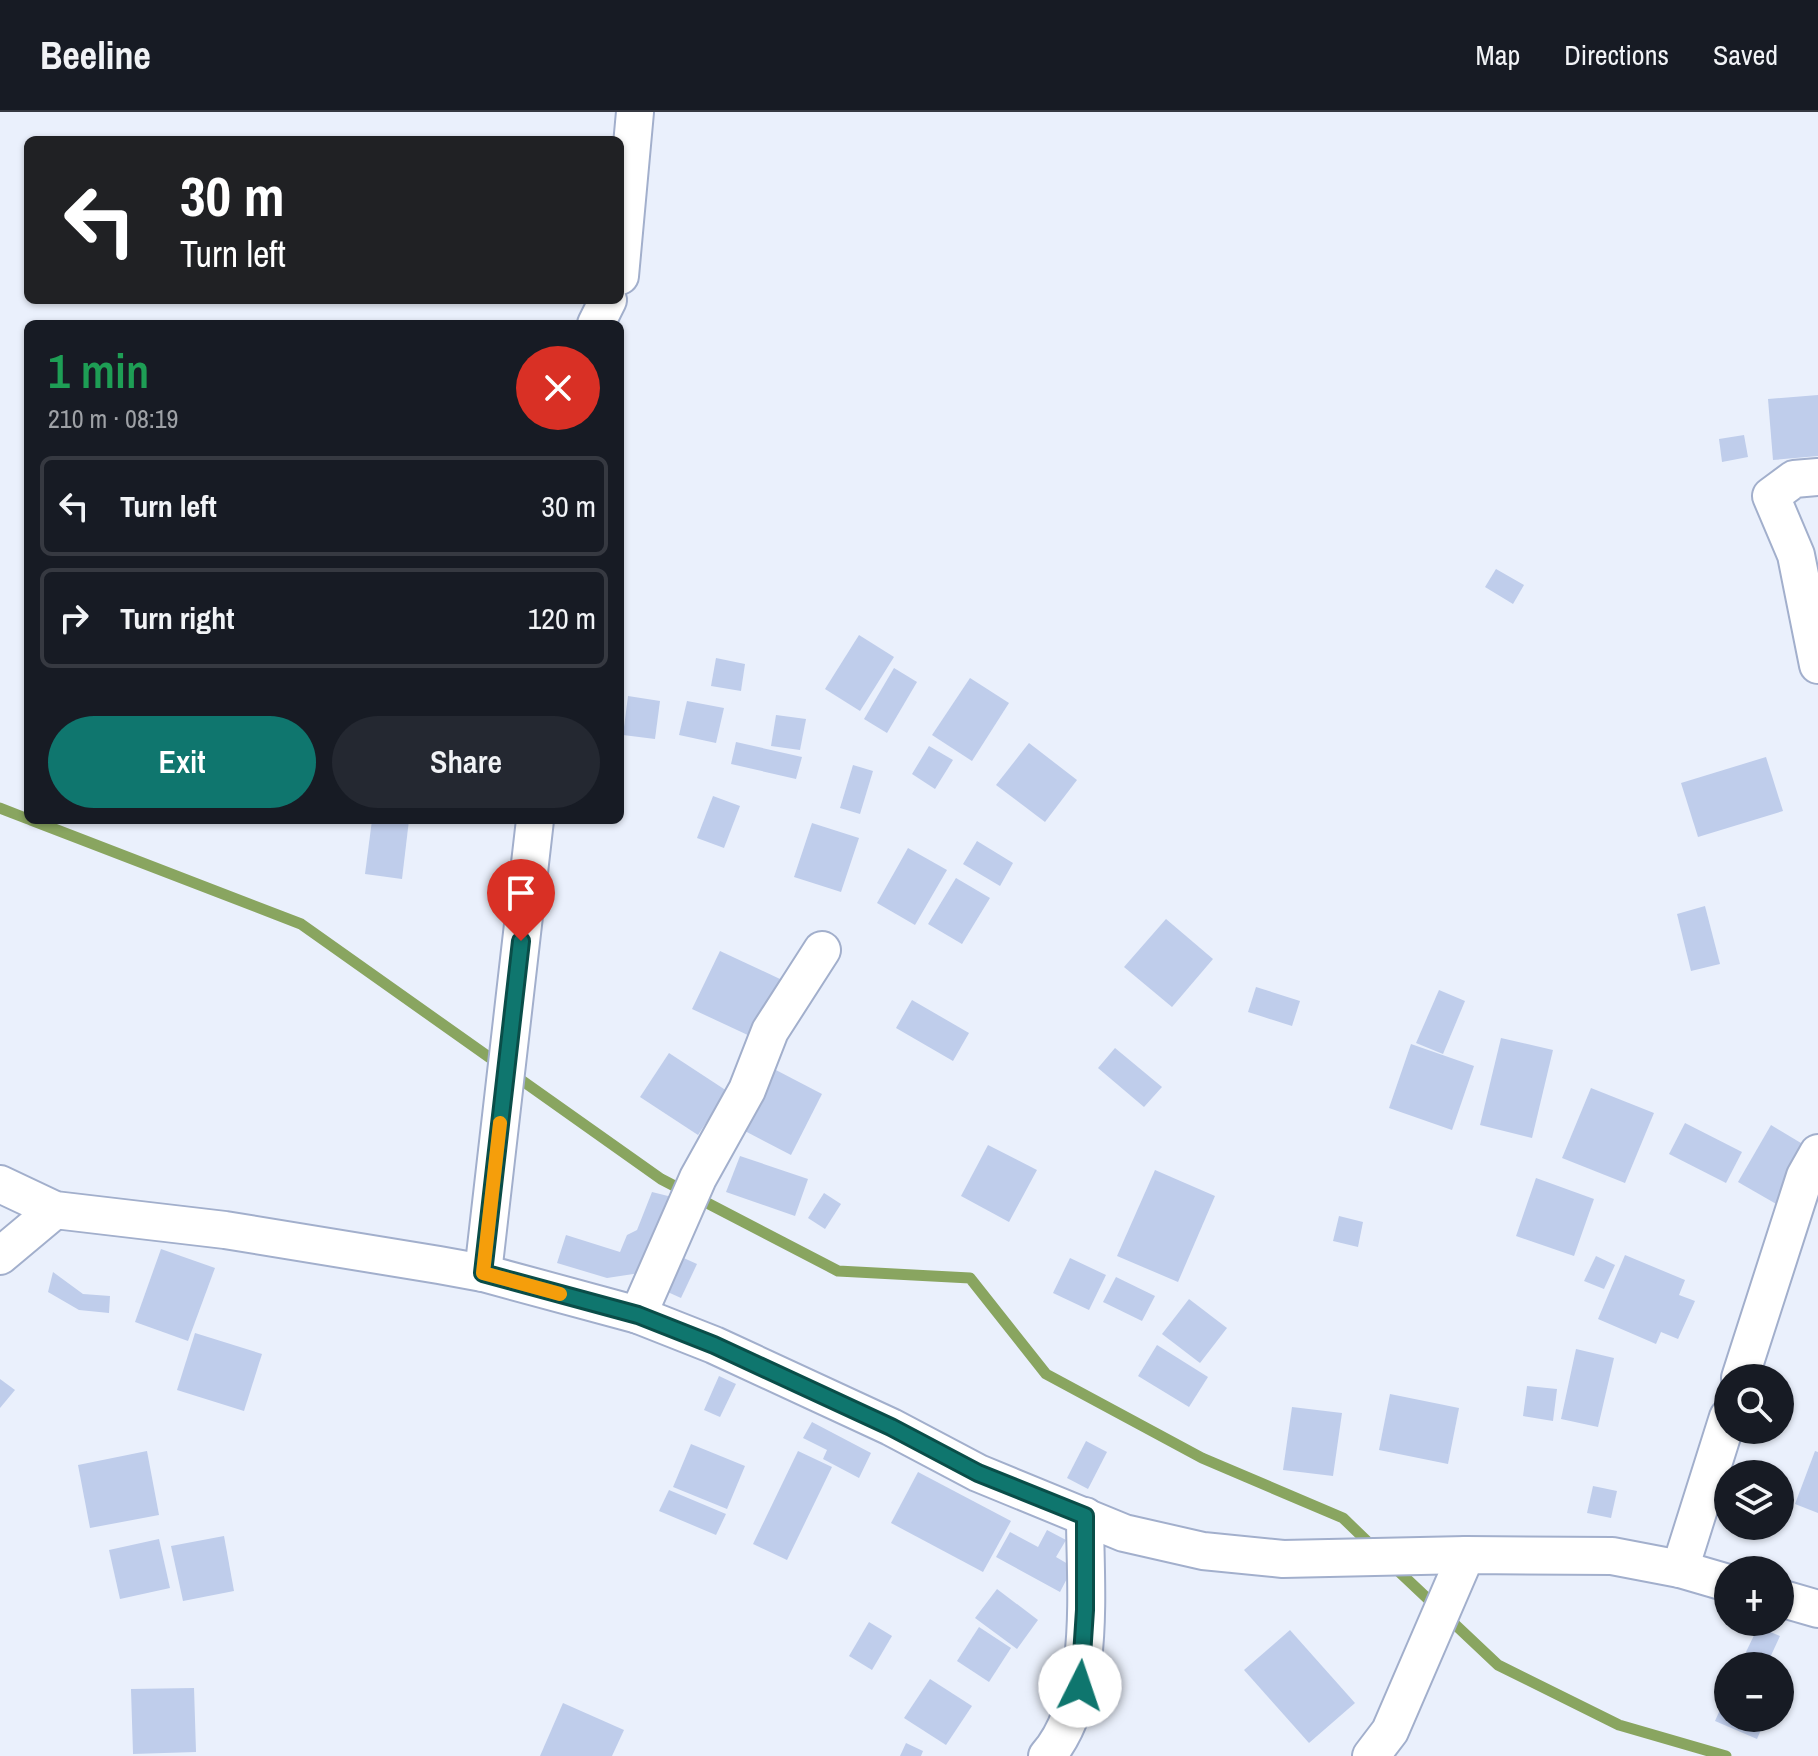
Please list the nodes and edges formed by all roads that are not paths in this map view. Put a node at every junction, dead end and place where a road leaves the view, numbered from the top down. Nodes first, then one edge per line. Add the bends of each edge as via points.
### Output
1 (635, 112) edge
2 (624, 232) edge
3 (1818, 477) edge
4 (1818, 665) edge
5 (535, 824) edge
6 (822, 950) dead end
7 (1818, 1153) edge
8 (0, 1184) edge
9 (55, 1210) junction
10 (0, 1256) edge
11 (483, 1273) junction
12 (638, 1315) junction
13 (1745, 1364) edge
14 (1719, 1444) edge
15 (1085, 1516) junction
16 (1466, 1555) junction
17 (1680, 1569) junction
18 (1714, 1579) edge
19 (1794, 1602) edge
20 (1818, 1609) edge
21 (1047, 1756) edge
22 (1371, 1756) edge

1 - 2 street
3 - 4 street via 1794,479 1771,496 1796,555
5 - 11 street
6 - 12 street via 770,1031 747,1090 698,1178
7 - 13 street via 1805,1176
8 - 9 street
9 - 10 street
9 - 11 street via 225,1230
11 - 12 street
12 - 15 street via 878,1420 978,1473
14 - 17 street
15 - 16 street via 1124,1533 1203,1551 1283,1559
15 - 21 street via 1080,1686 1069,1719
16 - 17 street via 1612,1556
16 - 22 street via 1390,1731
17 - 18 street
19 - 20 street

